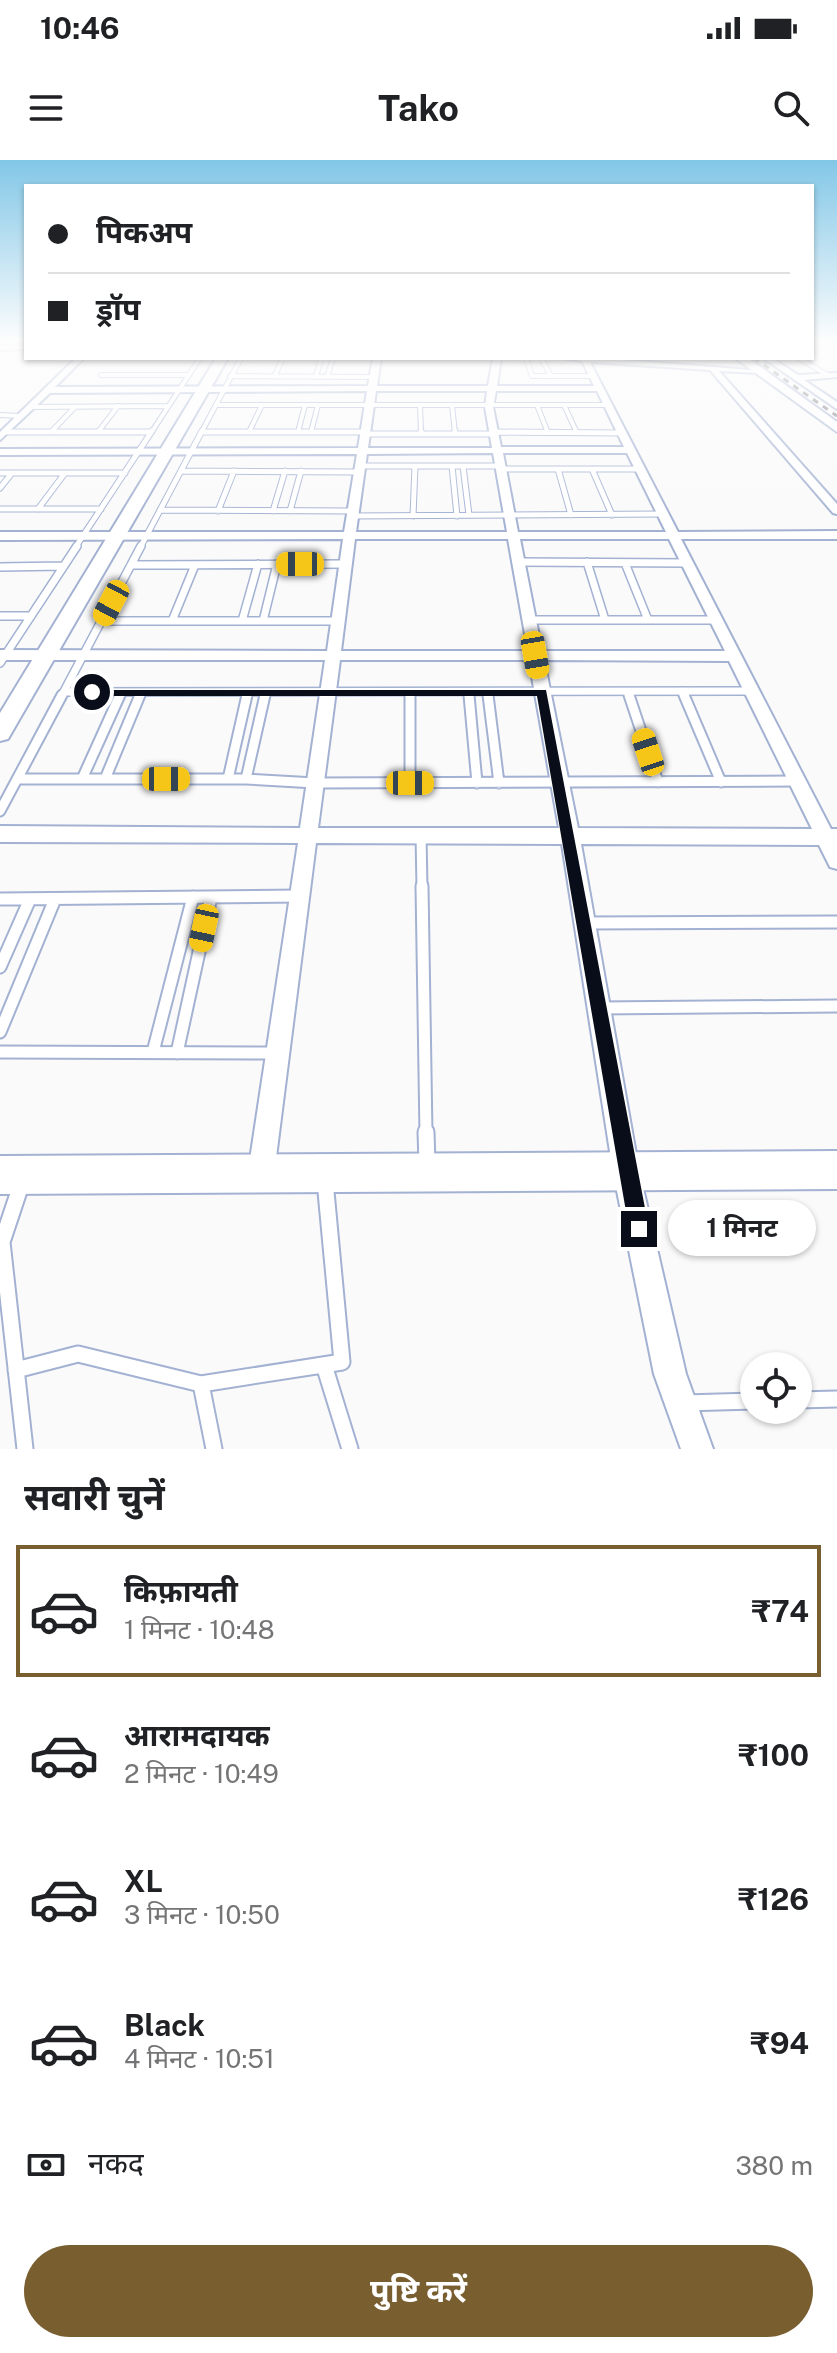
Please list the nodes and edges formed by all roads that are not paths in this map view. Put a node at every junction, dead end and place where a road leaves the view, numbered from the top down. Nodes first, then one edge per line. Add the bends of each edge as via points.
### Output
1 (35, 402) edge
2 (171, 402) edge
3 (197, 402) edge
4 (217, 402) edge
5 (329, 402) edge
6 (370, 402) edge
7 (410, 402) edge
8 (466, 402) edge
9 (491, 402) edge
10 (520, 402) edge
11 (606, 402) edge
12 (742, 402) edge
13 (802, 402) edge
14 (216, 405) junction
15 (262, 405) junction
16 (305, 405) junction
17 (318, 405) junction
18 (420, 405) junction
19 (452, 405) junction
20 (537, 405) junction
21 (564, 405) junction
22 (607, 405) junction
23 (118, 406) junction
24 (168, 406) junction
25 (30, 407) junction
26 (75, 407) junction
27 (0, 415) edge
28 (21, 416) junction
29 (837, 428) edge
30 (51, 432) junction
31 (98, 432) junction
32 (151, 432) junction
33 (202, 432) junction
34 (249, 432) junction
35 (298, 432) junction
36 (311, 432) junction
37 (548, 433) junction
38 (577, 433) junction
39 (621, 433) junction
40 (421, 434) junction
41 (455, 434) junction
42 (2, 435) edge
43 (497, 450) junction
44 (630, 450) junction
45 (139, 451) junction
46 (168, 451) junction
47 (192, 451) junction
48 (362, 451) junction
49 (0, 452) edge
50 (415, 466) junction
51 (452, 466) junction
52 (463, 466) junction
53 (558, 469) junction
54 (592, 469) junction
55 (639, 469) junction
56 (181, 471) junction
57 (234, 471) junction
58 (285, 471) junction
59 (301, 471) junction
60 (0, 473) edge
61 (12, 473) junction
62 (65, 473) junction
63 (125, 473) junction
64 (0, 488) edge
65 (0, 509) edge
66 (38, 509) junction
67 (101, 509) junction
68 (160, 510) junction
69 (218, 511) junction
70 (273, 511) junction
71 (290, 511) junction
72 (837, 511) edge
73 (353, 514) junction
74 (662, 514) junction
75 (469, 515) junction
76 (510, 515) junction
77 (571, 515) junction
78 (612, 515) junction
79 (413, 516) junction
80 (457, 516) junction
81 (672, 535) junction
82 (837, 535) edge
83 (0, 536) edge
84 (83, 536) junction
85 (118, 536) junction
86 (147, 536) junction
87 (350, 536) junction
88 (513, 536) junction
89 (518, 562) junction
90 (587, 562) junction
91 (625, 563) junction
92 (686, 563) junction
93 (258, 564) junction
94 (277, 564) junction
95 (346, 564) junction
96 (131, 565) junction
97 (195, 565) junction
98 (63, 566) junction
99 (0, 567) edge
100 (0, 616) edge
101 (31, 616) junction
102 (528, 620) junction
103 (605, 620) junction
104 (648, 620) junction
105 (715, 620) junction
106 (101, 621) junction
107 (172, 621) junction
108 (242, 621) junction
109 (263, 621) junction
110 (338, 621) junction
111 (47, 655) junction
112 (84, 655) junction
113 (333, 655) junction
114 (535, 655) junction
115 (733, 656) junction
116 (2, 658) edge
117 (682, 691) junction
118 (751, 691) junction
119 (64, 692) junction
120 (121, 692) junction
121 (141, 692) junction
122 (542, 692) junction
123 (628, 692) junction
124 (247, 693) junction
125 (265, 693) junction
126 (328, 693) junction
127 (410, 693) junction
128 (469, 693) junction
129 (488, 693) junction
130 (0, 733) edge
131 (17, 779) junction
132 (82, 779) junction
133 (105, 779) junction
134 (228, 779) junction
135 (246, 779) junction
136 (797, 781) junction
137 (560, 782) junction
138 (658, 782) junction
139 (721, 782) junction
140 (315, 783) junction
141 (410, 783) junction
142 (477, 783) junction
143 (499, 783) junction
144 (0, 811) edge
145 (309, 833) junction
146 (0, 834) edge
147 (421, 835) junction
148 (571, 836) junction
149 (831, 837) edge
150 (837, 861) edge
151 (300, 896) junction
152 (193, 897) junction
153 (211, 897) junction
154 (0, 899) edge
155 (30, 899) junction
156 (55, 899) junction
157 (837, 922) edge
158 (586, 923) junction
159 (0, 967) edge
160 (837, 1006) edge
161 (599, 1008) junction
162 (0, 1032) edge
163 (0, 1052) edge
164 (153, 1052) junction
165 (177, 1053) junction
166 (278, 1053) junction
167 (837, 1170) edge
168 (626, 1171) junction
169 (261, 1173) junction
170 (427, 1173) junction
171 (325, 1174) junction
172 (12, 1175) edge
173 (324, 1365) junction
174 (16, 1370) junction
175 (201, 1384) junction
176 (837, 1399) edge
177 (812, 1400) edge
178 (740, 1401) edge
179 (681, 1403) junction
180 (25, 1449) edge
181 (214, 1449) edge
182 (350, 1449) edge
183 (697, 1449) edge

1 - 25 street
2 - 24 lane
3 - 46 street
4 - 14 lane
5 - 17 lane
6 - 48 street
7 - 18 lane
8 - 19 lane
9 - 43 street
10 - 20 lane
11 - 22 street
12 - 72 street
13 - 29 street
14 - 15 lane
14 - 33 lane
15 - 16 lane
15 - 34 lane
16 - 17 lane
16 - 35 lane
17 - 36 lane
18 - 19 lane
18 - 40 lane
19 - 41 lane
20 - 21 lane
20 - 37 lane
21 - 22 lane
21 - 38 lane
22 - 39 street
23 - 24 lane
23 - 26 lane
23 - 31 lane
24 - 32 lane
25 - 26 lane
25 - 28 street
26 - 30 lane
27 - 28 lane
28 - 42 street
30 - 31 lane
30 - 42 lane
31 - 32 lane
32 - 45 lane
33 - 34 lane
33 - 47 lane
34 - 35 lane
35 - 36 lane
36 - 48 lane
37 - 38 lane
37 - 43 lane
38 - 39 lane
39 - 44 street
40 - 41 lane
40 - 48 lane
41 - 43 lane
43 - 44 street
43 - 48 street
43 - 52 lane
43 - 53 lane
43 - 76 street
44 - 55 street
45 - 46 street
45 - 49 street
45 - 63 lane
46 - 47 street
46 - 85 street
47 - 48 street
47 - 56 lane
48 - 50 lane
48 - 59 lane
48 - 73 street
50 - 51 lane
50 - 79 lane
51 - 52 lane
51 - 80 lane
52 - 75 lane
53 - 54 lane
53 - 77 lane
54 - 55 lane
54 - 78 lane
55 - 74 street
56 - 57 lane
56 - 68 lane
57 - 58 lane
57 - 69 lane
58 - 59 lane
58 - 70 lane
59 - 71 lane
60 - 61 lane
61 - 62 lane
61 - 64 lane
62 - 63 lane
62 - 66 lane
63 - 67 lane
65 - 66 lane
66 - 67 lane
67 - 84 lane
68 - 69 lane
68 - 86 lane
69 - 70 lane
70 - 71 lane
71 - 73 lane
73 - 79 lane
73 - 87 street
74 - 78 lane
74 - 81 street
75 - 76 lane
75 - 80 lane
76 - 77 lane
76 - 88 street
77 - 78 lane
79 - 80 lane
81 - 82 street
81 - 88 street
81 - 92 street
83 - 84 street
84 - 85 street
84 - 98 lane
85 - 86 street
85 - 111 street
86 - 87 street
86 - 96 lane
87 - 88 street
87 - 95 street
88 - 89 street
89 - 90 lane
89 - 102 street
90 - 91 lane
90 - 103 lane
91 - 92 lane
91 - 104 lane
92 - 105 street
93 - 94 lane
93 - 97 lane
93 - 108 lane
94 - 95 lane
94 - 109 lane
95 - 110 street
96 - 97 lane
96 - 106 lane
97 - 107 lane
98 - 99 lane
98 - 101 lane
100 - 101 lane
101 - 116 lane
102 - 103 lane
102 - 114 street
103 - 104 lane
104 - 105 lane
105 - 115 street
106 - 107 lane
106 - 112 lane
107 - 108 lane
108 - 109 lane
109 - 110 lane
110 - 113 street
111 - 112 street
111 - 116 street
111 - 130 street
112 - 113 street
112 - 119 lane
113 - 114 street
113 - 126 street
114 - 115 street
114 - 122 street
115 - 118 street
117 - 118 lane
117 - 123 lane
117 - 139 lane
118 - 136 street
119 - 120 lane
119 - 131 lane
120 - 121 lane
120 - 132 lane
121 - 124 lane
121 - 133 lane
122 - 123 lane
122 - 129 lane
122 - 137 street
123 - 138 lane
124 - 125 lane
124 - 134 lane
125 - 126 lane
125 - 135 lane
126 - 127 lane
126 - 140 street
127 - 128 lane
127 - 141 lane
128 - 129 lane
128 - 142 lane
129 - 143 lane
131 - 132 lane
131 - 144 lane
132 - 133 lane
133 - 134 lane
134 - 135 lane
135 - 140 lane
136 - 139 lane
136 - 149 street
137 - 138 lane
137 - 143 lane
137 - 148 street
138 - 139 lane
140 - 141 lane
140 - 145 street
141 - 142 lane
142 - 143 lane
145 - 146 street
145 - 147 street
145 - 151 street
147 - 148 street
147 - 170 lane
148 - 149 street
148 - 158 street
149 - 150 street
151 - 153 lane
151 - 166 street
152 - 153 lane
152 - 156 lane
152 - 164 lane
153 - 165 lane
154 - 155 lane
155 - 156 lane
155 - 159 lane
156 - 162 lane
157 - 158 lane
158 - 161 street
160 - 161 lane
161 - 168 street
163 - 164 lane
164 - 165 lane
165 - 166 lane
166 - 169 street
167 - 168 street
168 - 170 street
168 - 179 street via 670,1374
169 - 171 street
169 - 172 street
170 - 171 street
171 - 173 lane via 342,1362
172 - 174 lane via 2,1242
173 - 175 lane
173 - 182 lane
174 - 175 lane via 78,1354
174 - 180 lane
175 - 181 lane
176 - 177 lane
178 - 179 lane
179 - 183 street

